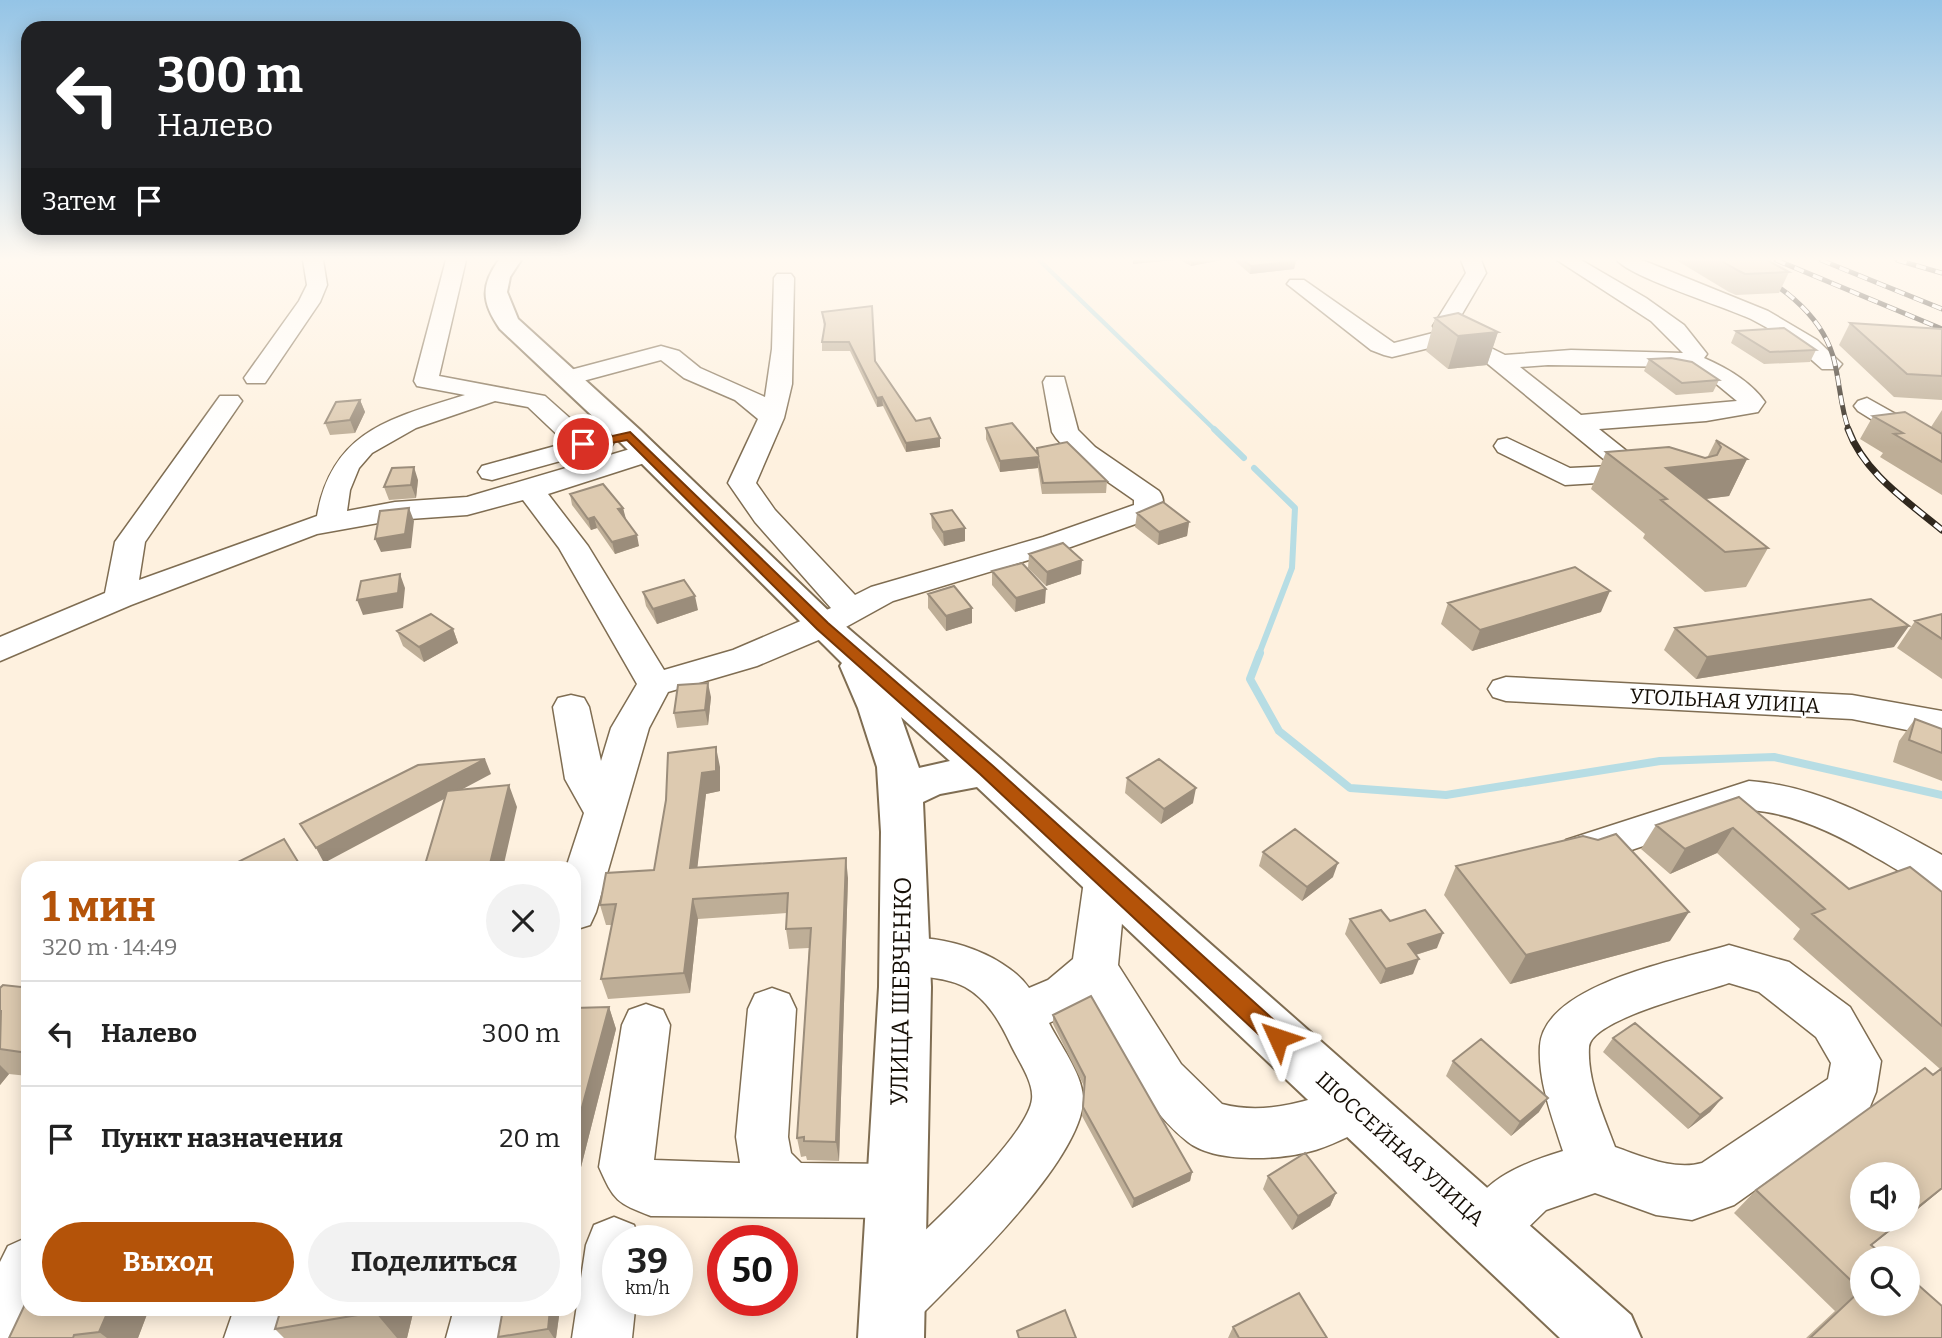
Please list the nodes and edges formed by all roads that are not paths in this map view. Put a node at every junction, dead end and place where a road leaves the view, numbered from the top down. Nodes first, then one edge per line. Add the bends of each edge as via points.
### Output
1 (295, 322) edge
2 (439, 322) edge
3 (508, 322) edge
4 (783, 322) edge
5 (1349, 322) edge
6 (1446, 322) edge
7 (1668, 322) edge
8 (1776, 322) edge
9 (1450, 336) junction
10 (1688, 360) junction
11 (1502, 362) junction
12 (1830, 364) dead end
13 (256, 378) dead end
14 (568, 378) junction
15 (1055, 383) dead end
16 (495, 394) junction
17 (229, 401) dead end
18 (1867, 406) dead end
19 (771, 418) junction
20 (1577, 423) junction
21 (583, 444) junction
22 (638, 444) junction
23 (1507, 446) dead end
24 (1942, 451) edge
25 (1635, 471) junction
26 (492, 472) dead end
27 (1673, 478) edge
28 (530, 490) junction
29 (331, 520) junction
30 (120, 598) junction
31 (842, 629) junction
32 (0, 650) edge
33 (655, 684) junction
34 (1506, 689) dead end
35 (571, 707) dead end
36 (1942, 724) edge
37 (986, 770) junction
38 (900, 794) junction
39 (605, 815) junction
40 (1581, 851) edge
41 (1942, 875) edge
42 (1105, 881) junction
43 (581, 890) edge
44 (904, 956) junction
45 (1095, 968) junction
46 (772, 1009) dead end
47 (1021, 1014) junction
48 (646, 1025) dead end
49 (1355, 1108) junction
50 (1595, 1167) junction
51 (790, 1191) junction
52 (896, 1191) junction
53 (1487, 1228) junction
54 (21, 1282) edge
55 (261, 1316) edge
56 (481, 1316) edge
57 (605, 1316) edge
58 (892, 1320) edge
59 (0, 1328) edge
60 (254, 1338) edge
61 (476, 1338) edge
62 (602, 1338) edge
63 (1608, 1338) edge

1 - 13 street
2 - 16 street via 426,381
3 - 14 main road, ШОССЕЙНАЯ УЛИЦА
4 - 19 street via 783,363
5 - 9 street via 1392,349
6 - 9 street
7 - 10 street via 1693,346 1695,354
8 - 12 street via 1813,346
9 - 11 street via 1472,342
10 - 11 street via 1549,356
10 - 20 street via 1744,392 1752,401 1749,407
11 - 20 street
14 - 19 street via 668,354 694,374 744,393 760,403
14 - 22 main road, ШОССЕЙНАЯ УЛИЦА
15 - 31 street via 1065,432 1094,460 1149,498 1148,510 882,594
16 - 21 street via 536,401
16 - 29 street via 386,429 345,464 336,482
17 - 30 street via 130,542
18 - 24 street
19 - 31 street via 748,460 742,483
20 - 25 street
21 - 22 street
21 - 26 street
22 - 28 street
22 - 31 main road, ШОССЕЙНАЯ УЛИЦА
23 - 25 street via 1565,477
25 - 27 street
28 - 29 street via 467,506
28 - 33 street via 573,546
29 - 30 street
30 - 32 street
31 - 33 street
31 - 37 main road, ШОССЕЙНАЯ УЛИЦА
31 - 38 main road, УЛИЦА ШЕВЧЕНКО via 878,708 898,767
33 - 39 street via 630,728
34 - 36 street, УГОЛЬНАЯ УЛИЦА via 1852,708
35 - 39 street via 585,779
37 - 38 main road via 931,780
37 - 42 main road, ШОССЕЙНАЯ УЛИЦА
38 - 44 main road, УЛИЦА ШЕВЧЕНКО
39 - 43 street
40 - 41 street via 1749,795 1784,798 1868,833
42 - 45 street
42 - 49 main road, ШОССЕЙНАЯ УЛИЦА
44 - 47 street via 971,966 1000,985
44 - 52 main road, УЛИЦА ШЕВЧЕНКО
45 - 47 street via 1065,994
45 - 49 street via 1163,1080 1207,1125 1233,1132 1309,1127
46 - 51 street via 762,1137 767,1166
47 - 58 street via 1058,1097 1055,1116 1041,1143
48 - 51 street via 626,1167 638,1184 651,1189
49 - 53 main road, ШОССЕЙНАЯ УЛИЦА
50 - 50 street via 1656,1188 1692,1193 1715,1186 1851,1092 1856,1060 1833,1022 1773,975 1728,964 1600,1005 1576,1022 1564,1044 1570,1093
50 - 53 street via 1529,1188
51 - 52 street
52 - 58 main road, УЛИЦА ШЕВЧЕНКО
53 - 63 main road, ШОССЕЙНАЯ УЛИЦА
54 - 59 street
55 - 60 street
56 - 61 street
57 - 62 street

